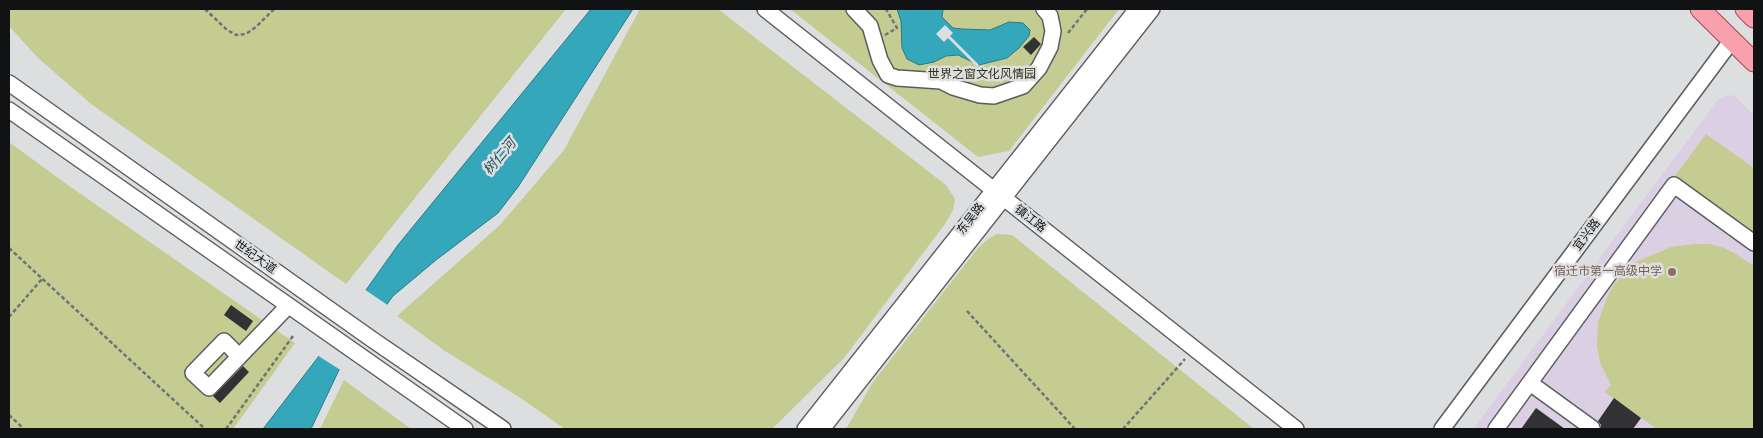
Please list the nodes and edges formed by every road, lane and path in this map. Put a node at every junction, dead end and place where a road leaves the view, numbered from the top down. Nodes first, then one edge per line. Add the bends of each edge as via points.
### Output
1 (205, 9) edge
2 (274, 9) edge
3 (765, 9) edge
4 (854, 9) edge
5 (886, 9) edge
6 (1044, 9) edge
7 (1137, 9) edge
8 (1152, 9) edge
9 (1700, 9) edge
10 (1745, 9) edge
11 (1754, 18) edge
12 (876, 40) junction
13 (1732, 40) junction
14 (1754, 62) edge
15 (9, 84) edge
16 (9, 110) edge
17 (999, 194) junction
18 (1754, 243) edge
19 (9, 248) edge
20 (42, 279) junction
21 (288, 306) junction
22 (967, 311) dead end
23 (9, 317) edge
24 (293, 336) dead end
25 (1194, 349) junction
26 (240, 356) dead end
27 (1530, 384) junction
28 (9, 415) edge
29 (1592, 428) edge
30 (24, 429) edge
31 (205, 429) edge
32 (226, 429) edge
33 (465, 429) edge
34 (503, 429) edge
35 (804, 429) edge
36 (822, 429) edge
37 (1075, 429) edge
38 (1123, 429) edge
39 (1296, 429) edge
40 (1442, 429) edge
41 (1496, 429) edge

1 - 2 path via 236,35 246,34
3 - 17 street, 镇江路
4 - 12 street via 870,26
5 - 12 path via 897,28
6 - 12 street via 1050,16 1053,31 1050,47 1039,68 1023,86 994,96 980,95 941,81 888,75 880,60
7 - 17 street, 东吴路
8 - 17 street, 东吴路
9 - 13 main road
10 - 11 main road
13 - 14 main road
13 - 40 street, 宜兴路
15 - 34 street, 世纪大道
16 - 21 street, 世纪大道
17 - 25 street, 镇江路
17 - 35 street, 东吴路
17 - 36 street, 东吴路
18 - 27 street via 1674,185
19 - 20 path
20 - 23 path
20 - 31 path
21 - 26 street
21 - 33 street, 世纪大道
22 - 37 path
24 - 32 path
25 - 38 path
25 - 39 street, 镇江路
27 - 29 street
27 - 41 street
28 - 30 path

